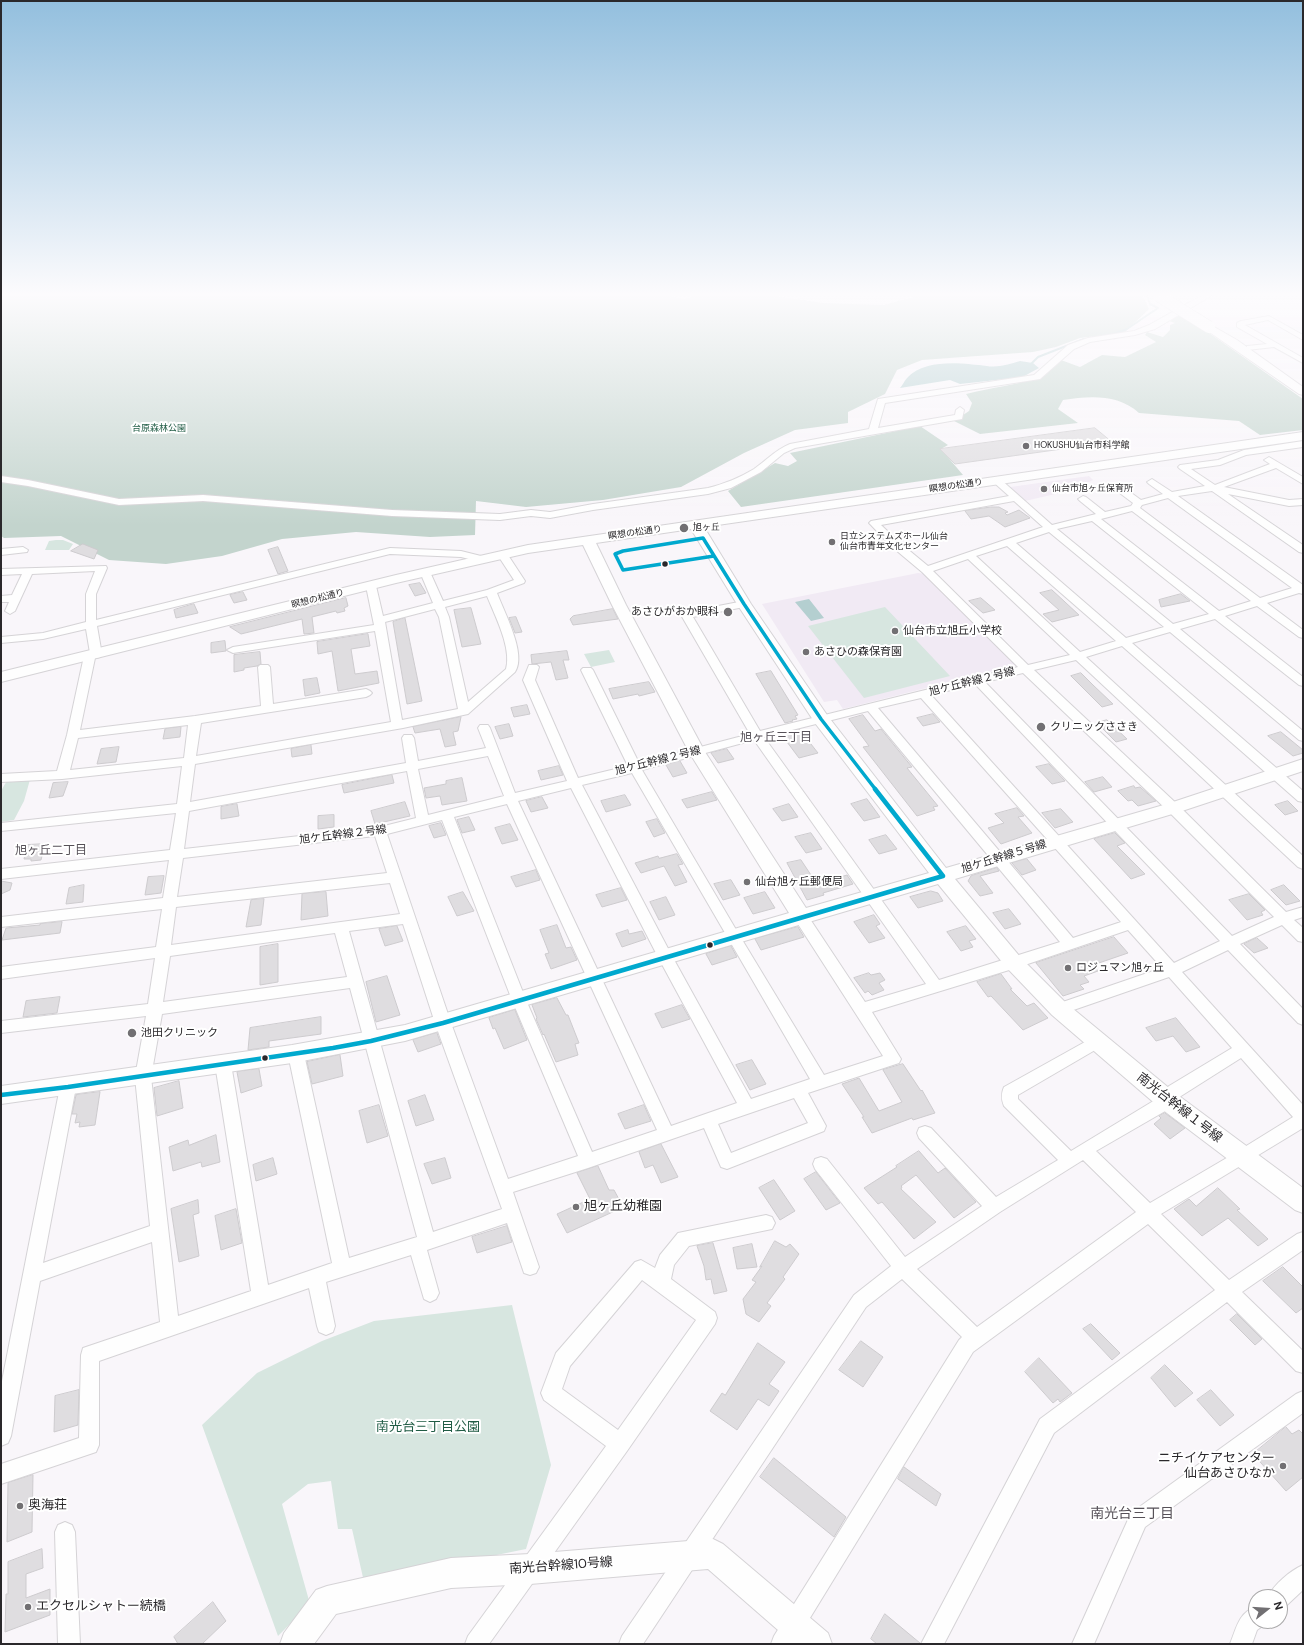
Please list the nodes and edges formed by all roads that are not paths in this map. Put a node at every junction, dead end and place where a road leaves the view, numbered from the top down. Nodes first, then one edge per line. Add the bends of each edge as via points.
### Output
1 (1042, 373) edge
2 (1274, 373) edge
3 (1285, 373) edge
4 (1303, 385) edge
5 (1303, 392) edge
6 (960, 410) dead end
7 (873, 431) junction
8 (1303, 436) edge
9 (1303, 444) edge
10 (1289, 446) junction
11 (1253, 451) junction
12 (1303, 454) edge
13 (1276, 465) junction
14 (1, 479) edge
15 (996, 480) junction
16 (1303, 481) edge
17 (1152, 482) dead end
18 (1116, 486) dead end
19 (1213, 488) junction
20 (1170, 496) junction
21 (1015, 498) junction
22 (1083, 499) dead end
23 (1289, 502) junction
24 (1303, 502) edge
25 (1137, 505) junction
26 (1303, 512) edge
27 (1098, 516) junction
28 (695, 524) junction
29 (1050, 528) junction
30 (588, 540) junction
31 (1009, 542) junction
32 (23, 550) dead end
33 (1303, 550) edge
34 (1, 552) edge
35 (502, 554) junction
36 (970, 556) junction
37 (481, 559) junction
38 (29, 570) junction
39 (926, 570) junction
40 (1, 572) edge
41 (425, 572) junction
42 (371, 586) junction
43 (1302, 589) edge
44 (491, 592) junction
45 (16, 598) junction
46 (1, 599) edge
47 (1259, 602) junction
48 (744, 604) junction
49 (438, 605) junction
50 (10, 610) dead end
51 (1217, 615) junction
52 (91, 624) junction
53 (380, 624) junction
54 (1172, 628) junction
55 (1303, 635) edge
56 (1, 640) edge
57 (1124, 642) junction
58 (233, 650) dead end
59 (93, 656) junction
60 (1078, 656) junction
61 (264, 667) dead end
62 (533, 667) dead end
63 (1026, 669) junction
64 (587, 670) dead end
65 (1, 677) edge
66 (978, 681) junction
67 (1303, 683) edge
68 (366, 693) dead end
69 (924, 694) junction
70 (870, 707) junction
71 (267, 708) junction
72 (464, 711) junction
73 (821, 719) junction
74 (195, 720) junction
75 (397, 726) junction
76 (484, 728) dead end
77 (73, 735) junction
78 (757, 736) junction
79 (408, 738) dead end
80 (1303, 738) edge
81 (493, 751) junction
82 (697, 752) junction
83 (190, 761) junction
84 (1303, 765) edge
85 (413, 768) junction
86 (635, 768) junction
87 (62, 775) junction
88 (1276, 775) junction
89 (1, 778) edge
90 (574, 782) junction
91 (1225, 792) junction
92 (1303, 798) edge
93 (511, 799) junction
94 (182, 808) junction
95 (1173, 808) junction
96 (446, 814) junction
97 (423, 820) junction
98 (1116, 824) junction
99 (1, 828) edge
100 (380, 831) junction
101 (1056, 842) junction
102 (177, 854) junction
103 (997, 859) junction
104 (1303, 864) edge
105 (1, 874) edge
106 (943, 876) junction
107 (396, 877) junction
108 (871, 896) junction
109 (170, 902) junction
110 (1303, 912) edge
111 (801, 916) junction
112 (409, 918) junction
113 (1284, 918) junction
114 (1, 922) edge
115 (1131, 924) junction
116 (341, 928) junction
117 (733, 937) junction
118 (1303, 937) edge
119 (1229, 942) junction
120 (1070, 944) junction
121 (162, 953) junction
122 (665, 957) junction
123 (1014, 963) junction
124 (1173, 970) junction
125 (1, 973) edge
126 (594, 977) junction
127 (356, 982) junction
128 (935, 986) junction
129 (519, 1000) junction
130 (155, 1009) junction
131 (862, 1009) junction
132 (1060, 1009) junction
133 (1303, 1019) edge
134 (443, 1023) junction
135 (1, 1027) edge
136 (371, 1041) junction
137 (1097, 1042) junction
138 (1243, 1048) junction
139 (296, 1054) junction
140 (223, 1064) junction
141 (143, 1076) junction
142 (819, 1081) junction
143 (68, 1087) junction
144 (797, 1089) junction
145 (1, 1095) edge
146 (1167, 1100) junction
147 (747, 1107) junction
148 (1303, 1116) edge
149 (1303, 1119) edge
150 (708, 1120) junction
151 (666, 1133) junction
152 (926, 1133) dead end
153 (1084, 1150) junction
154 (1243, 1156) junction
155 (588, 1161) junction
156 (1070, 1161) junction
157 (821, 1164) dead end
158 (502, 1188) junction
159 (1303, 1202) edge
160 (994, 1206) junction
161 (512, 1213) junction
162 (1149, 1213) junction
163 (766, 1223) dead end
164 (160, 1231) junction
165 (1303, 1240) edge
166 (422, 1243) junction
167 (530, 1267) dead end
168 (342, 1268) junction
169 (903, 1268) junction
170 (32, 1275) junction
171 (316, 1277) junction
172 (661, 1283) junction
173 (1228, 1291) junction
174 (430, 1293) dead end
175 (261, 1296) junction
176 (326, 1326) dead end
177 (170, 1328) junction
178 (976, 1338) junction
179 (1303, 1364) edge
180 (1303, 1401) edge
181 (1, 1436) edge
182 (620, 1444) junction
183 (1, 1474) edge
184 (65, 1532) dead end
185 (689, 1555) junction
186 (530, 1569) junction
187 (1303, 1576) edge
188 (1288, 1589) edge
189 (1248, 1626) edge
190 (787, 1634) edge
191 (70, 1644) edge
192 (295, 1644) edge
193 (476, 1644) edge
194 (630, 1644) edge
195 (817, 1644) edge
196 (932, 1644) edge
197 (1083, 1644) edge
198 (1242, 1644) edge

1 - 7 street via 1037,377 881,401
2 - 5 street
3 - 4 street
6 - 7 street via 959,416
7 - 14 street via 793,446 781,451 744,478 708,492 550,515 531,513 500,517 392,513 203,498 119,502
8 - 15 street, 瞑想の松通り
9 - 10 street
10 - 11 street
10 - 12 street
11 - 13 street
11 - 19 street via 1220,462 1183,467
13 - 16 street
13 - 19 street
15 - 21 street
15 - 28 street, 瞑想の松通り
17 - 20 street
18 - 25 street
19 - 20 street
19 - 23 street
19 - 33 street
20 - 25 street
20 - 43 street
21 - 29 street
21 - 39 street via 874,523
22 - 27 street
23 - 24 street
23 - 26 street
25 - 27 street
25 - 47 street
27 - 29 street
27 - 51 street
28 - 30 street, 瞑想の松通り
28 - 48 street, 南光台幹線１号線
29 - 31 street
29 - 54 street
30 - 35 street, 瞑想の松通り
30 - 82 street via 616,599
31 - 36 street
31 - 57 street
32 - 34 street
35 - 37 street, 瞑想の松通り
35 - 44 street via 520,581
36 - 39 street
36 - 60 street
37 - 41 street, 瞑想の松通り
37 - 52 street via 461,554 390,551
38 - 40 street
38 - 45 street
38 - 52 street via 102,568 91,594
39 - 63 street
41 - 42 street, 瞑想の松通り
41 - 49 street
42 - 53 street
42 - 59 street, 瞑想の松通り
43 - 47 street, 旭ケ丘幹線２号線
44 - 49 street
44 - 72 street via 513,651 513,663 511,670
45 - 46 street
45 - 50 street
47 - 51 street, 旭ケ丘幹線２号線
47 - 55 street
48 - 73 street, 南光台幹線１号線
48 - 78 street via 686,615
49 - 53 street
49 - 72 street via 444,617
51 - 54 street, 旭ケ丘幹線２号線
51 - 67 street
52 - 56 street via 43,636
52 - 59 street
53 - 58 street
53 - 75 street
54 - 57 street, 旭ケ丘幹線２号線
54 - 80 street
57 - 60 street, 旭ケ丘幹線２号線
57 - 88 street
59 - 65 street, 瞑想の松通り
59 - 77 street
60 - 63 street, 旭ケ丘幹線２号線
60 - 91 street
61 - 71 street
62 - 90 street via 529,680
63 - 66 street, 旭ケ丘幹線２号線
63 - 95 street
64 - 86 street
66 - 69 street, 旭ケ丘幹線２号線
66 - 98 street
68 - 71 street
69 - 70 street, 旭ケ丘幹線２号線
69 - 101 street
70 - 73 street, 旭ケ丘幹線２号線
70 - 103 street
71 - 74 street
72 - 75 street
73 - 78 street, 旭ケ丘幹線２号線
73 - 106 street, 南光台幹線１号線
74 - 77 street
74 - 83 street
75 - 83 street
76 - 81 street
77 - 87 street
78 - 82 street, 旭ケ丘幹線２号線
78 - 108 street
79 - 85 street
81 - 85 street
81 - 93 street
82 - 86 street, 旭ケ丘幹線２号線
82 - 111 street
83 - 87 street
83 - 94 street
84 - 88 street, 旭ケ丘幹線５号線
85 - 94 street
85 - 97 street
86 - 90 street, 旭ケ丘幹線２号線
86 - 117 street
87 - 89 street
88 - 91 street, 旭ケ丘幹線５号線
88 - 92 street
90 - 93 street, 旭ケ丘幹線２号線
90 - 122 street
91 - 95 street, 旭ケ丘幹線５号線
91 - 104 street
93 - 96 street, 旭ケ丘幹線２号線
93 - 126 street
94 - 99 street
94 - 102 street
95 - 98 street, 旭ケ丘幹線５号線
95 - 113 street
96 - 97 street, 旭ケ丘幹線２号線
96 - 129 street
97 - 100 street, 旭ケ丘幹線２号線
98 - 101 street, 旭ケ丘幹線５号線
98 - 119 street
100 - 102 street, 旭ケ丘幹線２号線
100 - 107 street
101 - 103 street, 旭ケ丘幹線５号線
101 - 115 street
102 - 105 street, 旭ケ丘幹線２号線
102 - 109 street
103 - 106 street, 旭ケ丘幹線５号線
103 - 120 street
106 - 108 street, 旭ケ丘幹線５号線
106 - 123 street, 南光台幹線１号線
107 - 109 street
107 - 112 street
108 - 111 street, 旭ケ丘幹線５号線
108 - 128 street
109 - 114 street
109 - 121 street
110 - 113 street
111 - 117 street, 旭ケ丘幹線５号線
111 - 131 street
112 - 116 street
112 - 134 street
113 - 118 street
113 - 119 street
115 - 120 street
115 - 124 street
116 - 121 street
116 - 127 street
117 - 122 street, 旭ケ丘幹線５号線
117 - 142 street
119 - 124 street
119 - 133 street
120 - 123 street
121 - 125 street
121 - 130 street
122 - 126 street, 旭ケ丘幹線５号線
122 - 147 street
123 - 128 street
123 - 132 street, 南光台幹線１号線
124 - 132 street
124 - 138 street
126 - 129 street, 旭ケ丘幹線５号線
126 - 151 street
127 - 130 street
127 - 136 street
128 - 131 street
129 - 134 street, 旭ケ丘幹線５号線
129 - 155 street
130 - 135 street
130 - 141 street
131 - 142 street via 893,1059
132 - 137 street, 南光台幹線１号線
134 - 136 street, 旭ケ丘幹線５号線
134 - 158 street
136 - 139 street, 旭ケ丘幹線５号線
136 - 166 street
137 - 146 street, 南光台幹線１号線
137 - 156 street via 1010,1092 1010,1101
138 - 146 street via 1175,1091
138 - 148 street
139 - 140 street, 旭ケ丘幹線５号線
139 - 168 street
140 - 141 street, 旭ケ丘幹線５号線
140 - 175 street
141 - 143 street, 旭ケ丘幹線５号線
141 - 164 street
142 - 144 street
143 - 145 street, 旭ケ丘幹線５号線
143 - 170 street
144 - 147 street
144 - 150 street via 818,1126 727,1162
146 - 153 street
146 - 154 street, 南光台幹線１号線
147 - 150 street
149 - 154 street
150 - 151 street
151 - 155 street
152 - 160 street
153 - 156 street
153 - 162 street
154 - 159 street, 南光台幹線１号線
154 - 162 street
155 - 158 street
156 - 160 street
157 - 169 street
158 - 161 street
160 - 169 street
161 - 166 street
161 - 167 street
162 - 173 street
162 - 178 street
163 - 172 street via 684,1239 666,1261
164 - 170 street
164 - 177 street
165 - 173 street
166 - 168 street
166 - 174 street
168 - 171 street
169 - 178 street
169 - 185 street via 860,1301
170 - 181 street
171 - 175 street
171 - 176 street
172 - 182 street via 708,1318
172 - 182 street via 641,1268 563,1360 551,1393
173 - 179 street
173 - 196 street via 1047,1426
175 - 177 street
177 - 183 street via 90,1355 89,1445
178 - 190 street via 966,1346
180 - 197 street via 1138,1520
182 - 186 street
184 - 191 street
185 - 186 street, 南光台幹線10号線
185 - 190 street, 南光台幹線10号線 via 714,1554
185 - 194 street
186 - 192 street, 南光台幹線10号線 via 452,1573 327,1601
186 - 193 street
187 - 188 street
189 - 198 street
190 - 195 street, 南光台幹線10号線

